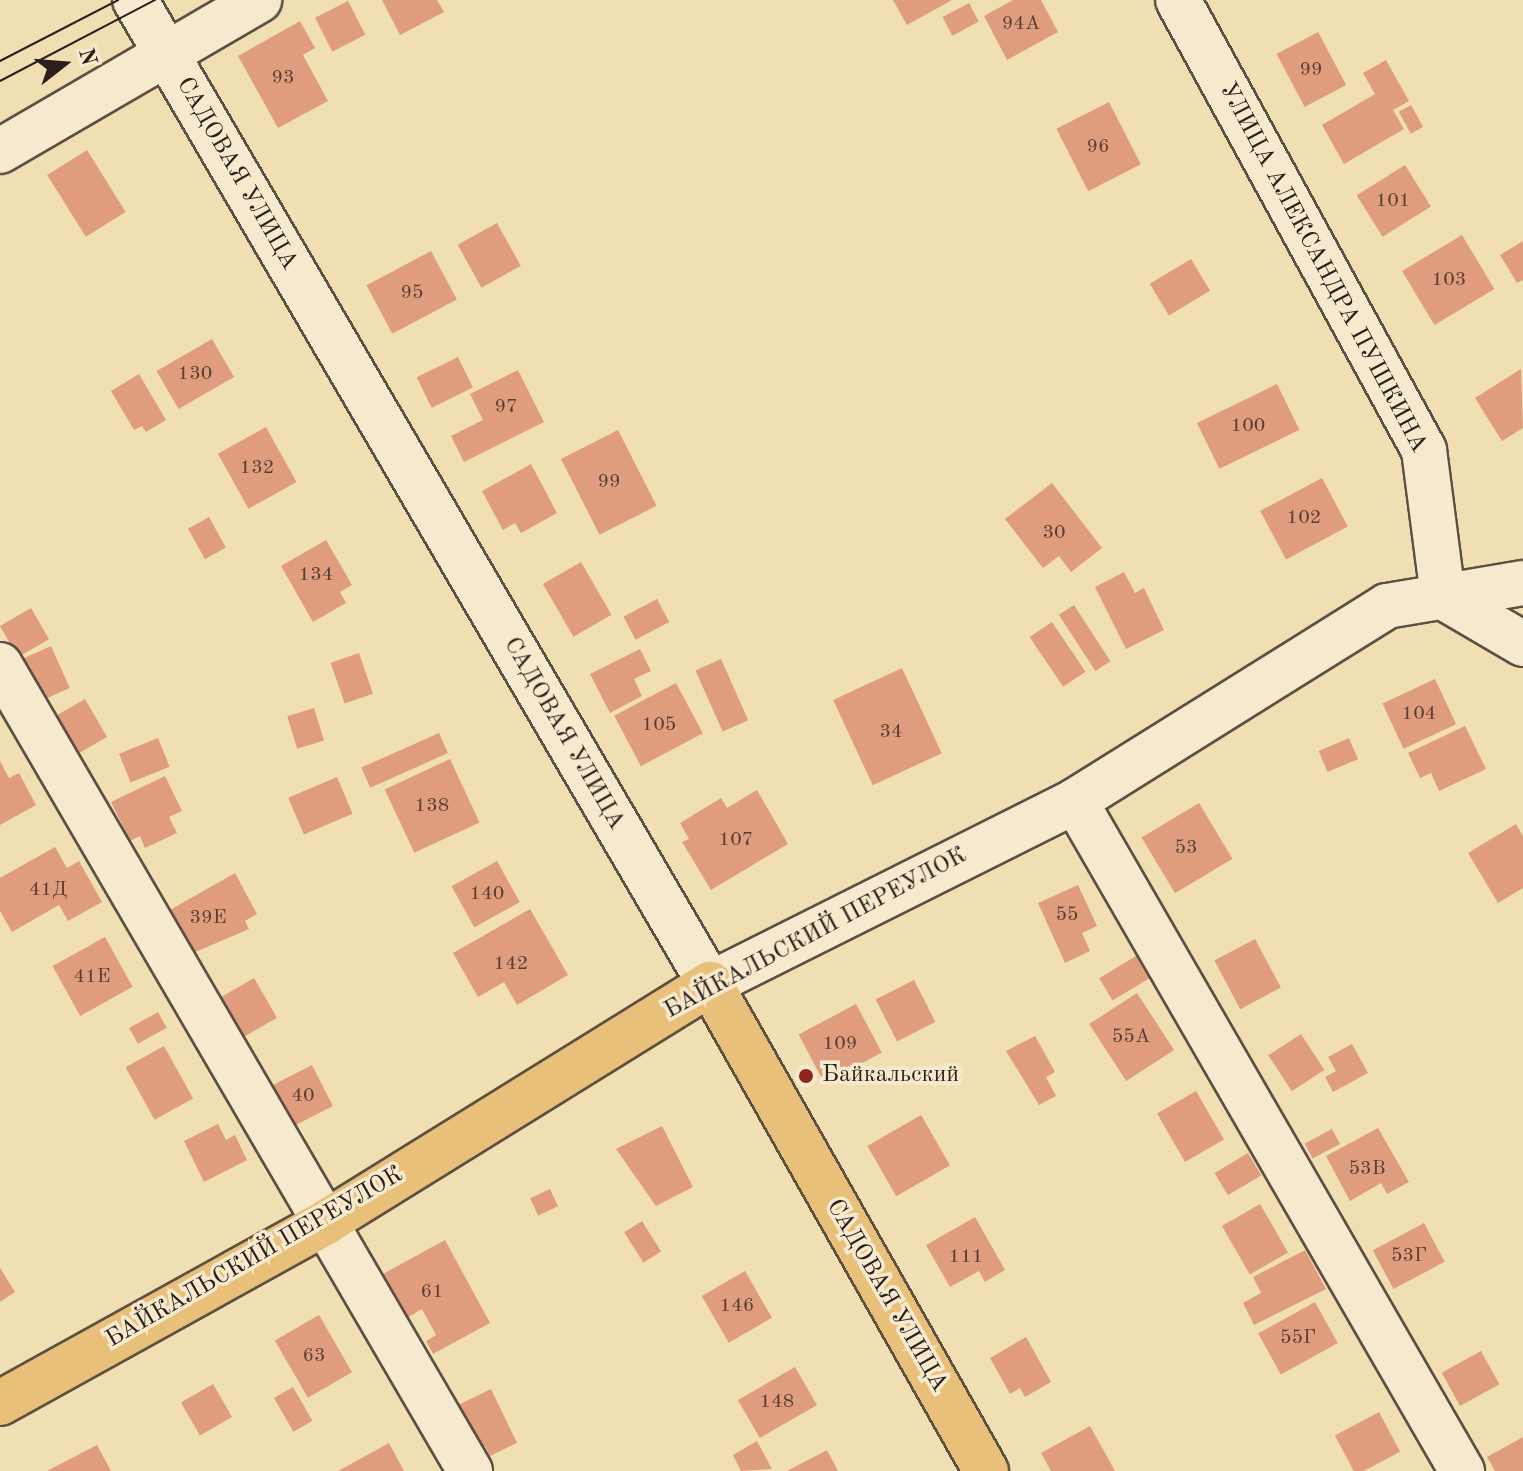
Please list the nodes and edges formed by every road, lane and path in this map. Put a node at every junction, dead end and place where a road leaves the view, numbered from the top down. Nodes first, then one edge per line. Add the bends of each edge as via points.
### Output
1 (135, 0) edge
2 (259, 0) edge
3 (1178, 0) edge
4 (167, 56) junction
5 (0, 151) edge
6 (1523, 583) edge
7 (1443, 597) junction
8 (1523, 644) edge
9 (0, 665) edge
10 (1075, 801) junction
11 (710, 984) junction
12 (326, 1222) junction
13 (0, 1403) edge
14 (470, 1471) edge
15 (986, 1471) edge
16 (1462, 1471) edge

1 - 4 street, САДОВАЯ УЛИЦА
2 - 4 street
3 - 7 street, УЛИЦА АЛЕКСАНДРА ПУШКИНА via 1424,450
4 - 5 street
4 - 11 street, САДОВАЯ УЛИЦА
6 - 7 street, БАЙКАЛЬСКИЙ ПЕРЕУЛОК
7 - 8 street
7 - 10 street, БАЙКАЛЬСКИЙ ПЕРЕУЛОК via 1387,606
9 - 12 street
10 - 11 street, БАЙКАЛЬСКИЙ ПЕРЕУЛОК
10 - 16 street
11 - 12 main road, БАЙКАЛЬСКИЙ ПЕРЕУЛОК
11 - 15 main road, САДОВАЯ УЛИЦА
12 - 13 main road, БАЙКАЛЬСКИЙ ПЕРЕУЛОК
12 - 14 street

